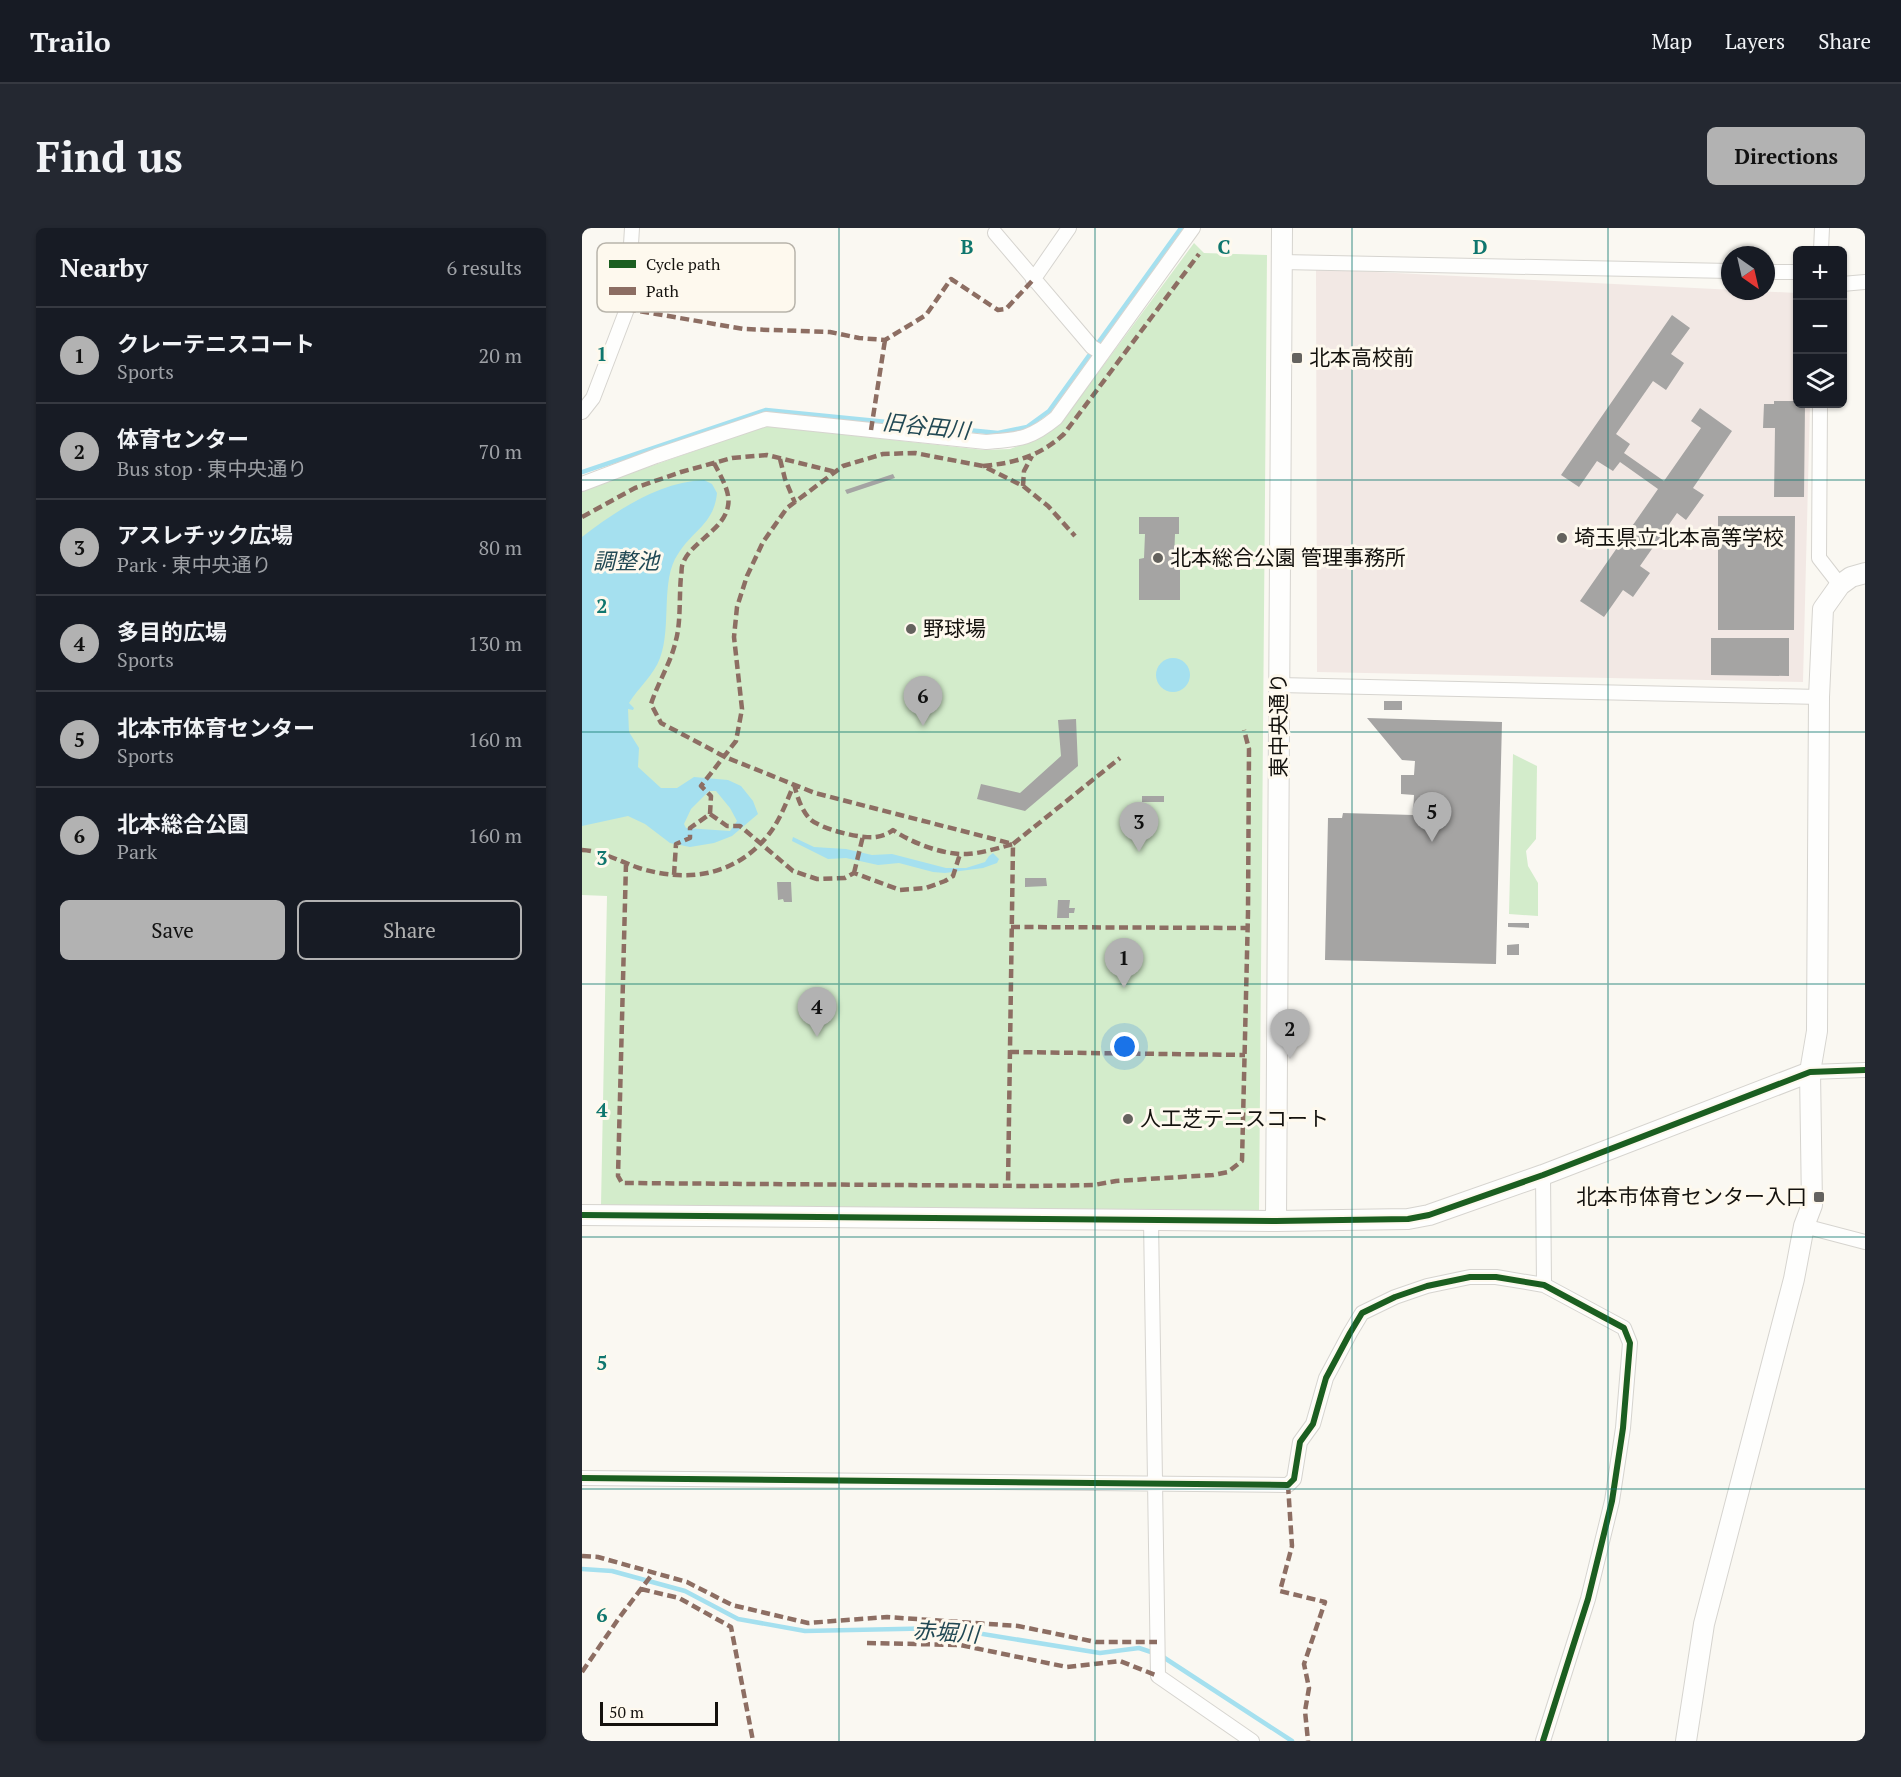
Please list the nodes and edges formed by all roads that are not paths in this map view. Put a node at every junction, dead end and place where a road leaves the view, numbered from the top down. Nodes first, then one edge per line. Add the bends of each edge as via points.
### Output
1 (632, 228) edge
2 (1070, 228) edge
3 (1193, 228) edge
4 (1282, 228) edge
5 (1822, 228) edge
6 (995, 233) dead end
7 (631, 243) edge
8 (1821, 246) edge
9 (1282, 262) junction
10 (1721, 271) edge
11 (1775, 272) edge
12 (1793, 272) edge
13 (1034, 280) junction
14 (1865, 282) edge
15 (1847, 284) edge
16 (626, 312) edge
17 (1102, 353) junction
18 (1820, 408) edge
19 (582, 412) edge
20 (582, 484) edge
21 (1865, 573) edge
22 (1840, 585) junction
23 (1279, 685) junction
24 (1819, 697) junction
25 (1865, 1070) edge
26 (1810, 1072) junction
27 (1543, 1175) junction
28 (582, 1215) edge
29 (1151, 1220) junction
30 (1276, 1221) junction
31 (1804, 1226) junction
32 (1865, 1242) edge
33 (1544, 1285) junction
34 (582, 1478) edge
35 (1156, 1484) junction
36 (1252, 1741) edge
37 (1543, 1741) edge
38 (1686, 1741) edge

1 - 7 street
2 - 13 street
3 - 17 street
4 - 9 street, 東中央通り
5 - 8 street
6 - 13 street
9 - 10 street
9 - 23 street, 東中央通り
11 - 12 street
13 - 17 street via 1092,347
14 - 15 street
16 - 19 street via 593,398
17 - 20 street via 1056,418 1040,431 1020,439 986,441 766,419
18 - 22 street via 1819,558
21 - 22 street
22 - 24 street via 1823,609
23 - 24 street
23 - 30 street, 東中央通り
24 - 26 street via 1816,1031
25 - 26 street
26 - 27 street
26 - 31 street via 1812,1205
27 - 30 street via 1408,1219
27 - 33 street
28 - 29 street
29 - 30 street
29 - 35 street
31 - 32 street
31 - 38 street via 1794,1279 1704,1624
33 - 35 street via 1470,1277 1427,1286 1362,1314 1326,1378 1313,1424 1300,1442 1294,1479 1288,1485
33 - 37 street via 1624,1328 1630,1343 1612,1501 1588,1599
34 - 35 street
35 - 36 street via 1158,1676

